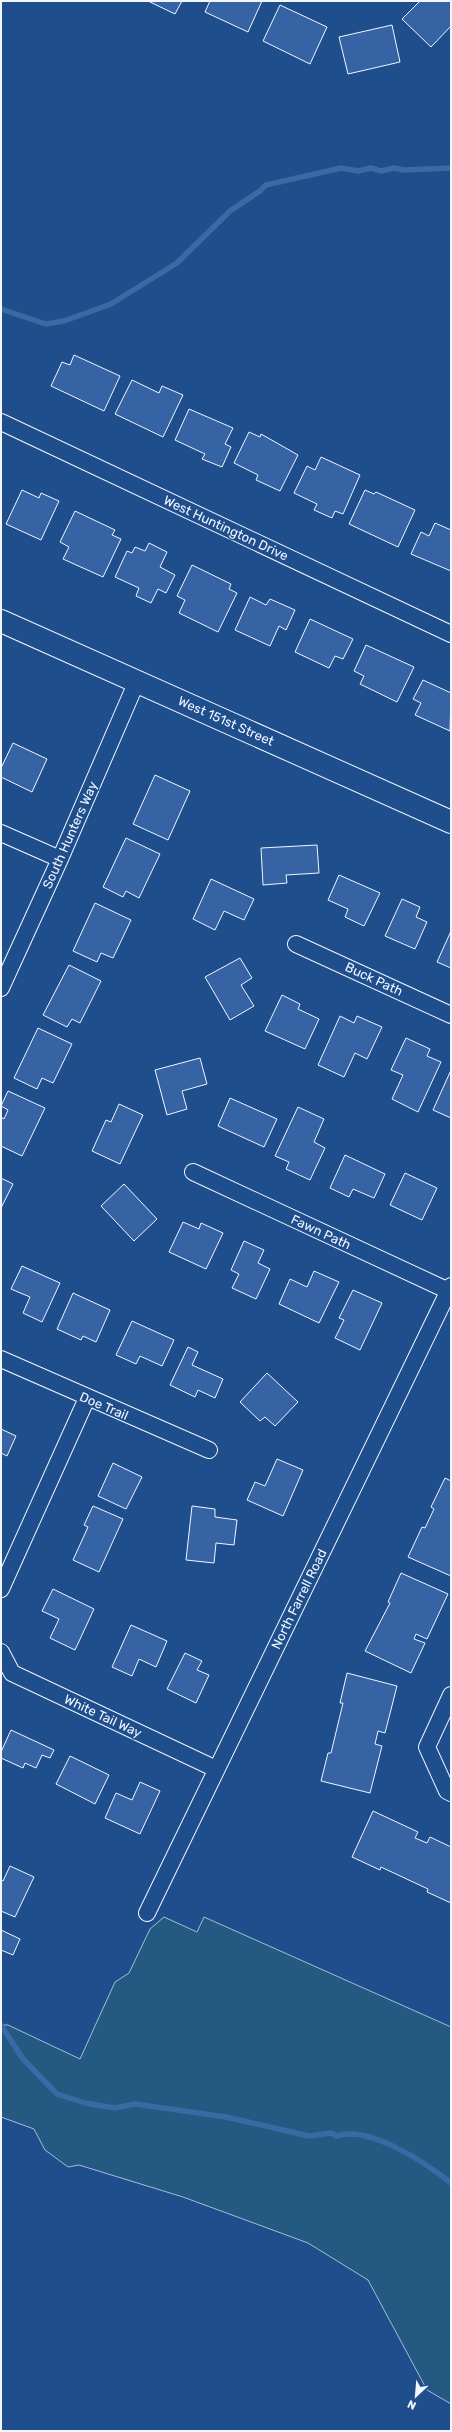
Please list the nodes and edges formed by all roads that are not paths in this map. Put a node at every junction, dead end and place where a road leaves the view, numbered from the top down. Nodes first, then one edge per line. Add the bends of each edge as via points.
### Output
1 (1, 422) edge
2 (1, 621) edge
3 (451, 634) edge
4 (137, 681) junction
5 (451, 822) edge
6 (1, 833) edge
7 (60, 859) junction
8 (296, 944) dead end
9 (1, 988) edge
10 (451, 1015) edge
11 (193, 1172) dead end
12 (450, 1290) edge
13 (1, 1359) edge
14 (87, 1398) junction
15 (209, 1450) dead end
16 (1, 1589) edge
17 (1, 1652) edge
18 (451, 1695) edge
19 (216, 1769) junction
20 (451, 1793) edge
21 (147, 1913) dead end

1 - 3 street, West Huntington Drive
2 - 4 street, West 151st Street
4 - 5 street, West 151st Street
4 - 7 street, South Hunters Way
6 - 7 street
7 - 9 street, South Hunters Way
8 - 10 street, Buck Path
11 - 12 street, Fawn Path
12 - 19 street, North Farrell Road
13 - 14 street, Doe Trail
14 - 15 street, Doe Trail
14 - 16 street
17 - 19 street, White Tail Way via 12,1673
18 - 20 street via 427,1747 447,1791
19 - 21 street, North Farrell Road

